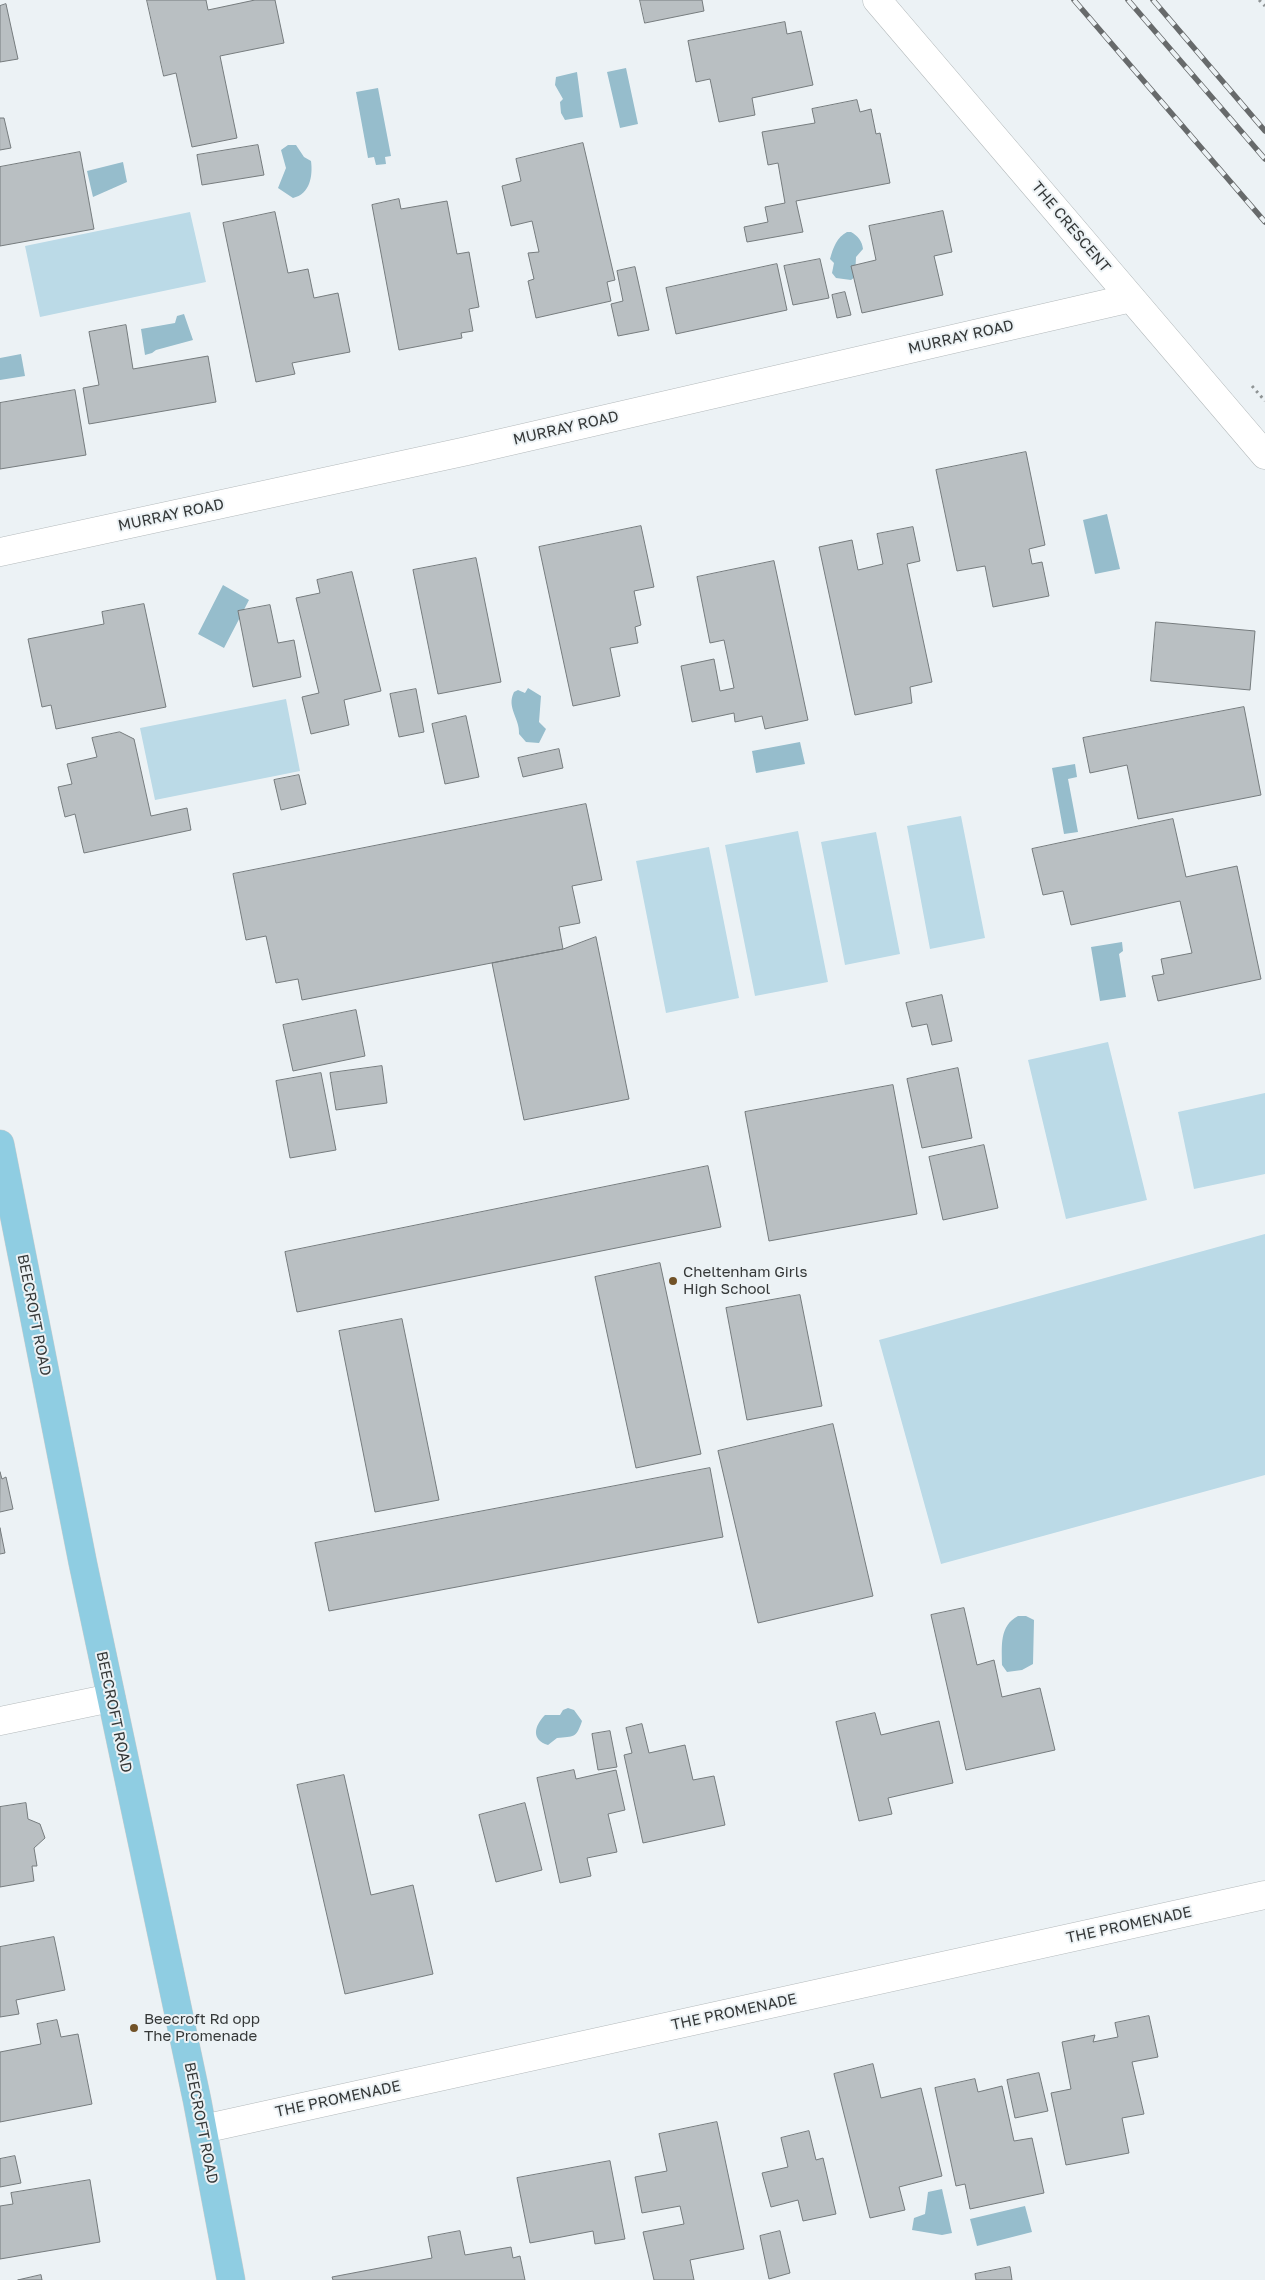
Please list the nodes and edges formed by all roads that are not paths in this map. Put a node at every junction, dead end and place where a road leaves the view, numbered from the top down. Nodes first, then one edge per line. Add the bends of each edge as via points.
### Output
1 (877, 0) edge
2 (1131, 298) junction
3 (1265, 455) edge
4 (0, 552) edge
5 (0, 1144) edge
6 (111, 1698) junction
7 (0, 1721) edge
8 (1265, 1895) edge
9 (203, 2129) junction
10 (231, 2280) edge

1 - 2 street, THE CRESCENT
2 - 3 street, THE CRESCENT
2 - 4 street, MURRAY ROAD via 467,451
5 - 6 main road, BEECROFT ROAD
6 - 7 street
6 - 9 main road, BEECROFT ROAD
8 - 9 street, THE PROMENADE
9 - 10 main road, BEECROFT ROAD

